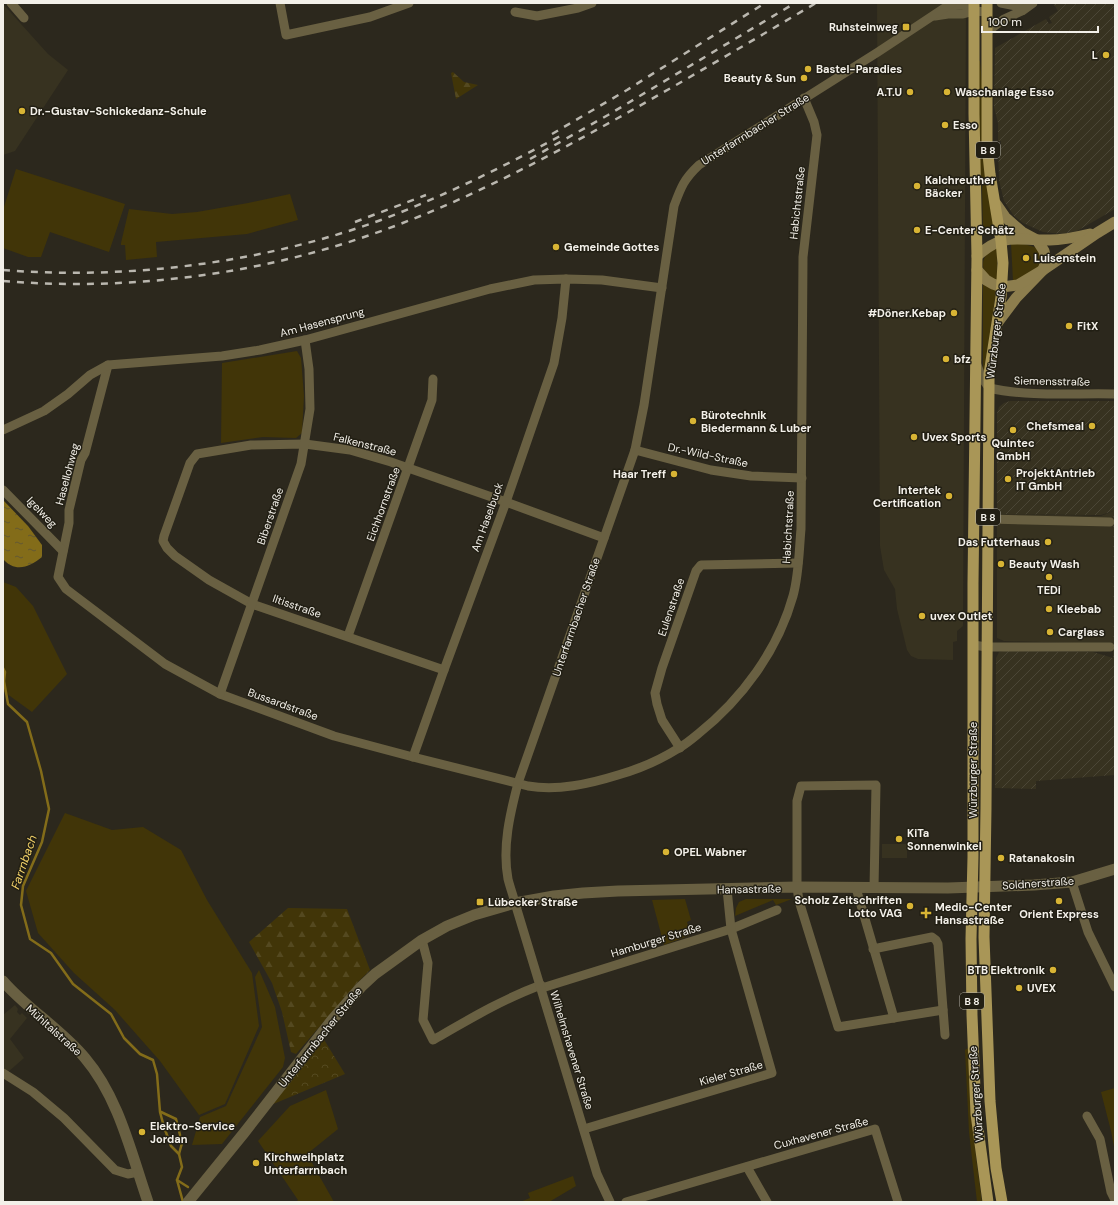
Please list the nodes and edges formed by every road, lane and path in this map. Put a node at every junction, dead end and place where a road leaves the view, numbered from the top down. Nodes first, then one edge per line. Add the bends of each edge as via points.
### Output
1 (11, 3) edge
2 (280, 3) edge
3 (409, 3) edge
4 (592, 3) edge
5 (1001, 3) edge
6 (577, 5) edge
7 (949, 5) edge
8 (1030, 5) edge
9 (974, 7) edge
10 (987, 7) edge
11 (516, 12) dead end
12 (934, 16) junction
13 (24, 18) dead end
14 (987, 32) junction
15 (804, 98) junction
16 (996, 204) junction
17 (1115, 222) edge
18 (1097, 233) junction
19 (1037, 240) junction
20 (1001, 241) junction
21 (977, 256) junction
22 (977, 270) junction
23 (1043, 270) junction
24 (566, 279) junction
25 (1002, 287) junction
26 (662, 288) junction
27 (998, 322) junction
28 (305, 340) junction
29 (976, 362) junction
30 (108, 364) junction
31 (432, 379) dead end
32 (989, 388) junction
33 (1115, 394) edge
34 (3, 430) edge
35 (306, 444) junction
36 (635, 450) junction
37 (408, 468) junction
38 (802, 478) junction
39 (3, 490) edge
40 (506, 502) junction
41 (988, 519) junction
42 (1110, 522) dead end
43 (164, 536) joint
44 (604, 538) junction
45 (63, 551) junction
46 (798, 563) junction
47 (66, 589) joint
48 (252, 604) junction
49 (348, 636) junction
50 (973, 646) junction
51 (987, 647) junction
52 (1110, 647) dead end
53 (444, 670) junction
54 (220, 694) junction
55 (680, 748) junction
56 (413, 758) junction
57 (518, 783) junction
58 (1115, 869) edge
59 (1072, 882) junction
60 (984, 886) junction
61 (798, 887) junction
62 (856, 888) junction
63 (874, 888) junction
64 (972, 888) junction
65 (727, 889) junction
66 (515, 903) junction
67 (777, 910) dead end
68 (731, 929) junction
69 (422, 940) junction
70 (873, 949) junction
71 (3, 981) edge
72 (541, 986) junction
73 (1115, 987) edge
74 (943, 1010) junction
75 (894, 1018) junction
76 (945, 1035) dead end
77 (3, 1073) edge
78 (1087, 1116) dead end
79 (584, 1129) junction
80 (747, 1167) junction
81 (138, 1172) junction
82 (1115, 1200) edge
83 (148, 1202) edge
84 (188, 1202) edge
85 (610, 1202) edge
86 (626, 1202) edge
87 (767, 1202) edge
88 (898, 1202) edge
89 (988, 1202) edge
90 (1002, 1202) edge

1 - 13 street
2 - 3 street via 286,35 370,16
4 - 6 street
5 - 8 street
6 - 11 street via 537,16
7 - 9 street, Unterfarrnbacher Straße
7 - 12 street, Unterfarrnbacher Straße
8 - 14 street
9 - 10 street, Würzburger Straße
9 - 12 street, Unterfarrnbacher Straße via 963,14
9 - 21 main road, Würzburger Straße / B 8
10 - 14 main road, Würzburger Straße / B 8
12 - 15 street, Unterfarrnbacher Straße
14 - 16 main road, Würzburger Straße / B 8 via 988,145
15 - 26 street, Unterfarrnbacher Straße via 699,165 688,175 674,206
15 - 38 street, Habichtstraße via 814,122 816,135 803,257
16 - 19 main road via 1014,225
16 - 20 main road, Würzburger Straße / B 8
17 - 18 main road
18 - 19 main road via 1063,240
18 - 23 main road
19 - 20 main road via 1013,238
19 - 23 main road via 1046,256
20 - 21 main road via 990,245
20 - 25 main road, Würzburger Straße / B 8
21 - 22 main road, Würzburger Straße / B 8
22 - 25 main road via 986,280
22 - 29 main road, Würzburger Straße / B 8
23 - 25 main road via 1018,285
23 - 27 main road via 1016,298
24 - 26 street, Am Hasensprung via 602,280
24 - 28 street, Am Hasensprung via 534,280 490,289
24 - 40 street, Am Haselbuck via 554,363
25 - 27 main road, Würzburger Straße / B 8
26 - 36 street, Unterfarrnbacher Straße
27 - 32 main road, Würzburger Straße / B 8
28 - 30 street, Am Hasensprung via 222,356
28 - 35 street, Biberstraße via 310,409
29 - 32 street, Würzburger Straße
29 - 50 main road, Würzburger Straße / B 8
30 - 34 street, Am Hasensprung via 44,411
30 - 45 street, Hasellohweg via 81,460
31 - 37 street, Eichhornstraße via 432,400
32 - 33 street, Siemensstraße via 1009,392
32 - 41 main road, Würzburger Straße / B 8
35 - 37 street, Falkenstraße via 350,450
35 - 43 street, Falkenstraße via 251,445 197,454 190,463
35 - 48 street, Biberstraße
36 - 38 street, Dr.-Wild-Straße via 711,470 751,476
36 - 44 street, Unterfarrnbacher Straße
37 - 40 street, Falkenstraße
37 - 49 street, Eichhornstraße
38 - 46 street, Habichtstraße
39 - 45 street, Igelweg
40 - 44 street, Falkenstraße
40 - 53 street, Am Haselbuck
41 - 42 street
41 - 51 main road, Würzburger Straße / B 8
43 - 48 street, Iltisstraße via 163,541 175,556 209,580
44 - 57 street, Unterfarrnbacher Straße
45 - 47 street, Hasellohweg via 58,577
46 - 55 street, Habichtstraße via 793,596 765,659 742,692 714,722
46 - 55 street, Eulenstraße via 701,565 696,571 656,692 662,720
47 - 54 street, Bussardstraße via 165,664
48 - 49 street, Iltisstraße
48 - 54 street, Biberstraße
49 - 53 street, Iltisstraße
50 - 51 street
50 - 64 main road, Würzburger Straße / B 8
51 - 52 street
51 - 60 main road, Würzburger Straße / B 8
53 - 56 street, Am Haselbuck
54 - 56 street, Bussardstraße via 334,736
55 - 57 street, Habichtstraße via 642,767 590,783 541,788
56 - 57 street, Bussardstraße
57 - 66 street, Unterfarrnbacher Straße via 508,820 507,847 508,878
58 - 59 street, Soldnerstraße
59 - 60 street, Soldnerstraße
59 - 73 street via 1088,932
60 - 64 street, Hansastraße
60 - 90 main road, Würzburger Straße / B 8 via 990,1101
61 - 62 street, Hansastraße
61 - 63 street via 797,801 801,786 876,785
61 - 65 street, Hansastraße
61 - 75 street via 799,901 838,1027
62 - 63 street, Hansastraße
62 - 70 street
63 - 64 street, Hansastraße
64 - 89 main road, Würzburger Straße / B 8 via 971,962 975,1089 979,1143
65 - 66 street, Hansastraße via 583,893
65 - 68 street, Kieler Straße
66 - 69 street, Unterfarrnbacher Straße via 474,915
66 - 72 street, Wilhelmshavener Straße
67 - 68 street, Hamburger Straße
68 - 72 street, Hamburger Straße
68 - 79 street, Kieler Straße via 772,1073
69 - 72 street, Hamburger Straße via 428,963 423,1020 433,1040 525,990
69 - 84 street, Unterfarrnbacher Straße via 361,987
70 - 74 street via 932,936 938,944
70 - 75 street
71 - 81 street, Mühltalstraße via 75,1047 99,1077 110,1098
72 - 79 street, Wilhelmshavener Straße
74 - 75 street
74 - 76 street
77 - 81 street via 33,1092 64,1118 115,1170 128,1174
78 - 82 street via 1100,1139
79 - 85 street, Wilhelmshavener Straße via 597,1174
80 - 86 street, Cuxhavener Straße
80 - 87 street
80 - 88 street, Cuxhavener Straße via 875,1129
81 - 83 street, Mühltalstraße

